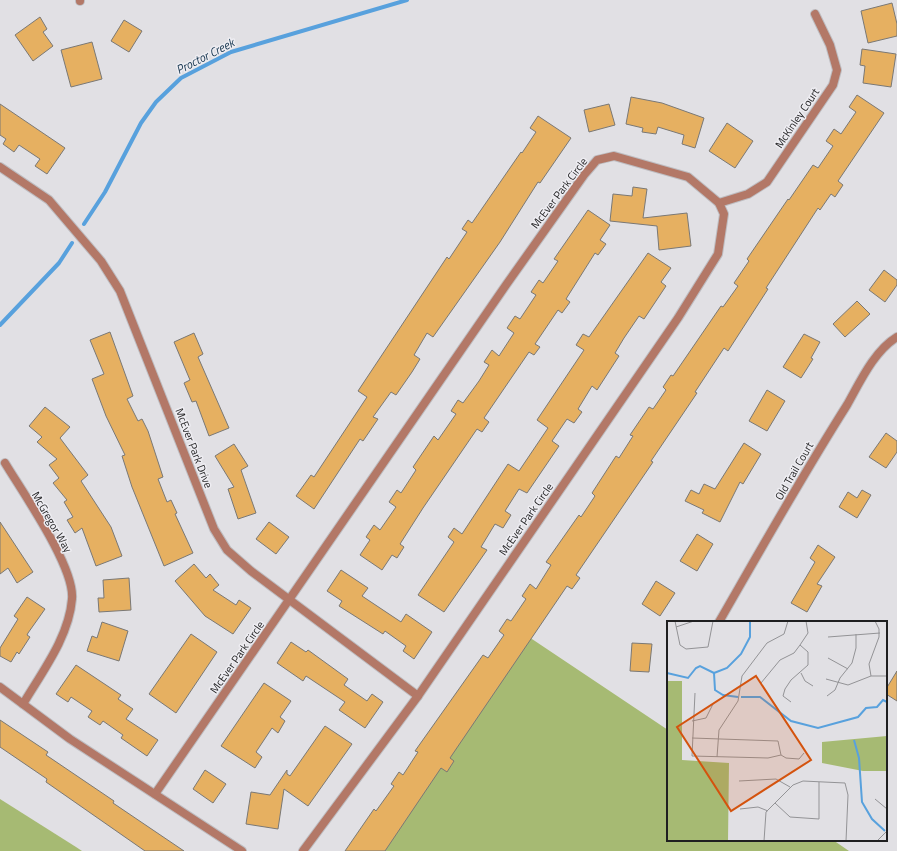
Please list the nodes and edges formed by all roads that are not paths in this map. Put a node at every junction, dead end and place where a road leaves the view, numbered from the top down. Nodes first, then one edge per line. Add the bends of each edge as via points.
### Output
1 (815, 14) dead end
2 (0, 167) edge
3 (719, 203) junction
4 (897, 337) edge
5 (5, 464) dead end
6 (290, 600) junction
7 (720, 621) edge
8 (0, 687) edge
9 (418, 696) junction
10 (23, 704) junction
11 (155, 794) junction
12 (242, 851) edge
13 (303, 851) edge

1 - 3 street, McKinley Court via 830,45 837,70 833,85 767,182 748,194
2 - 6 street, McEver Park Drive via 49,200 101,261 120,291 214,529 227,550
3 - 6 street, McEver Park Circle via 688,178 614,156 598,160 584,175 506,285
3 - 9 street, McEver Park Circle via 724,214 718,254 678,318
4 - 7 street, Old Trail Court via 870,367
5 - 10 street, McGregor Way via 61,556 72,590 72,600 60,640
6 - 9 street, McEver Park Drive
6 - 11 street, McEver Park Circle
8 - 10 street
9 - 13 street, McEver Park Circle
10 - 11 street via 70,739
11 - 12 street

